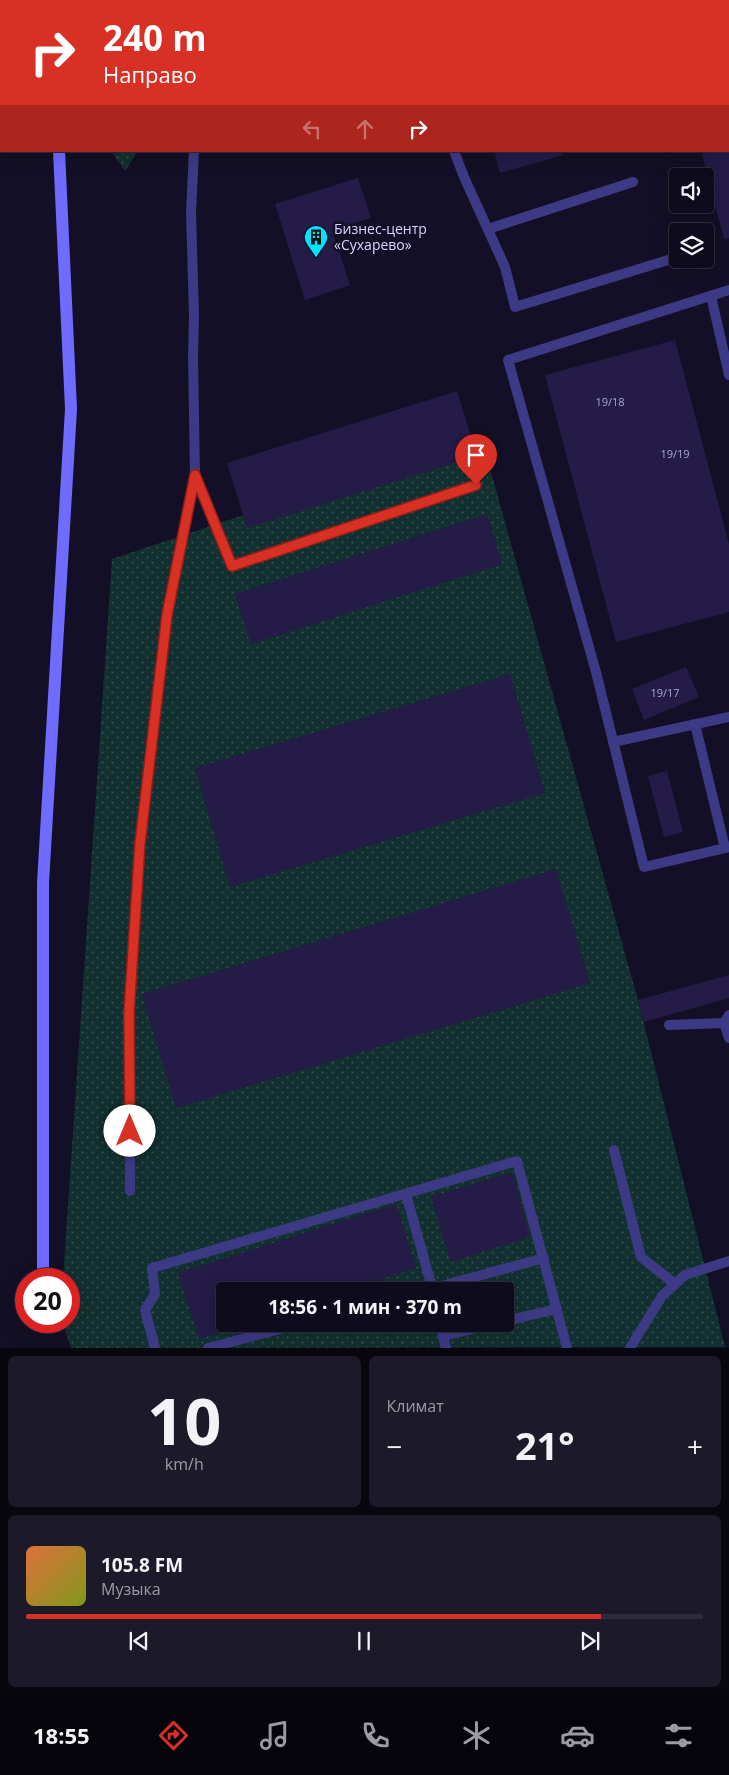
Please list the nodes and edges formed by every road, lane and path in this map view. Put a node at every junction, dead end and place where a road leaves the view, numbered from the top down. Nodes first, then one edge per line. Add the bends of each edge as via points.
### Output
1 (60, 152) edge
2 (194, 152) edge
3 (454, 152) edge
4 (634, 182) dead end
5 (488, 229) junction
6 (669, 260) edge
7 (729, 290) edge
8 (711, 296) junction
9 (729, 375) edge
10 (195, 475) junction
11 (476, 485) dead end
12 (729, 717) edge
13 (695, 724) junction
14 (613, 742) junction
15 (727, 848) edge
16 (727, 1019) edge
17 (668, 1025) dead end
18 (729, 1038) edge
19 (614, 1150) dead end
20 (130, 1191) dead end
21 (406, 1194) junction
22 (544, 1258) junction
23 (729, 1261) edge
24 (43, 1268) edge
25 (428, 1282) edge
26 (458, 1282) edge
27 (675, 1284) junction
28 (557, 1309) junction
29 (514, 1319) edge
30 (269, 1332) edge
31 (442, 1332) edge
32 (460, 1332) edge
33 (443, 1336) junction
34 (155, 1348) edge
35 (208, 1348) edge
36 (446, 1348) edge
37 (567, 1348) edge
38 (630, 1348) edge

1 - 24 main road via 71,409 43,883
2 - 10 lane
3 - 5 lane
4 - 5 lane
5 - 6 lane via 505,267 515,307
7 - 8 lane
8 - 9 lane
8 - 14 lane via 508,360
10 - 11 lane via 232,566
10 - 20 lane via 167,615 140,843 129,1012
12 - 13 lane
13 - 14 lane
13 - 15 lane
14 - 15 lane via 644,867
16 - 17 lane
16 - 18 lane
19 - 27 lane via 641,1257
21 - 22 lane via 517,1161
21 - 25 lane
21 - 34 lane via 152,1268 155,1294 145,1310
22 - 26 lane
22 - 28 lane
23 - 27 lane via 685,1275
27 - 38 lane via 662,1296
28 - 29 lane
28 - 37 lane
30 - 35 lane
31 - 33 lane
32 - 33 lane
33 - 36 lane

